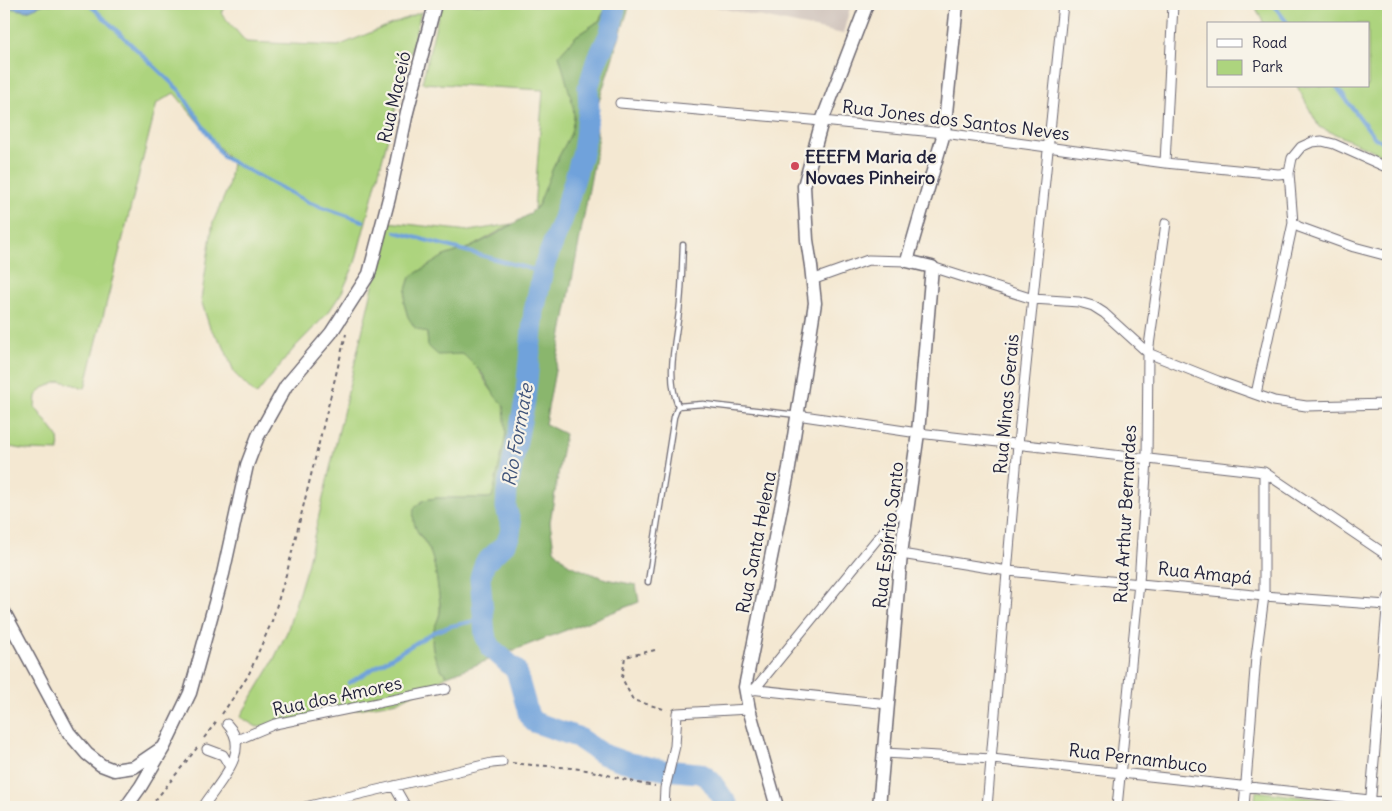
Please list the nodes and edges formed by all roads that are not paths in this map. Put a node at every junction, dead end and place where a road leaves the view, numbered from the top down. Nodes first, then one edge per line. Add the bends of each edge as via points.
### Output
1 (435, 4) edge
2 (867, 4) edge
3 (957, 4) edge
4 (1063, 4) edge
5 (1173, 4) edge
6 (620, 103) dead end
7 (822, 120) junction
8 (944, 133) junction
9 (1048, 148) junction
10 (1165, 163) junction
11 (1388, 168) edge
12 (1289, 173) junction
13 (1166, 223) dead end
14 (1293, 223) junction
15 (683, 245) dead end
16 (1388, 256) edge
17 (907, 262) junction
18 (932, 267) junction
19 (812, 280) junction
20 (1033, 299) junction
21 (1148, 352) junction
22 (1256, 394) junction
23 (1388, 404) edge
24 (678, 406) junction
25 (797, 415) junction
26 (918, 433) junction
27 (1018, 444) junction
28 (1146, 459) junction
29 (1264, 472) junction
30 (909, 499) junction
31 (901, 554) junction
32 (1388, 556) edge
33 (1008, 571) junction
34 (648, 582) dead end
35 (1139, 583) junction
36 (1264, 596) junction
37 (1388, 602) edge
38 (4, 612) edge
39 (446, 689) dead end
40 (750, 690) junction
41 (888, 704) junction
42 (748, 709) junction
43 (227, 724) dead end
44 (237, 740) junction
45 (164, 747) junction
46 (207, 749) dead end
47 (884, 753) junction
48 (992, 759) junction
49 (502, 762) road end
50 (230, 766) junction
51 (1121, 772) junction
52 (394, 786) junction
53 (1246, 788) junction
54 (1388, 802) edge
55 (1370, 804) edge
56 (126, 807) edge
57 (204, 807) edge
58 (306, 807) edge
59 (406, 807) edge
60 (664, 807) edge
61 (777, 807) edge
62 (879, 807) edge
63 (987, 807) edge
64 (1117, 807) edge
65 (1244, 807) edge

1 - 45 street, Rua Maceió via 370,274 331,333 286,386 258,436 247,465 223,574 190,693
2 - 7 street
3 - 8 street
4 - 9 street, Rua Minas Gerais
5 - 10 street
6 - 7 street, Rua Jones dos Santos Neves
7 - 8 street, Rua Jones dos Santos Neves
7 - 19 street, Rua Santa Helena via 804,186
8 - 9 street, Rua Jones dos Santos Neves
8 - 17 street
9 - 10 street, Rua Jones dos Santos Neves
9 - 20 street, Rua Minas Gerais
10 - 12 street, Rua Jones dos Santos Neves
11 - 12 street via 1322,141 1301,147 1292,158
12 - 14 street
13 - 21 street, Rua Arthur Bernardes
14 - 16 street via 1354,247
14 - 22 street
15 - 24 lane via 672,382
17 - 18 street
17 - 19 street via 868,260
18 - 20 street
18 - 26 street, Rua Espírito Santo
19 - 25 street, Rua Santa Helena via 814,303
20 - 21 street via 1093,306
20 - 27 street, Rua Minas Gerais
21 - 22 street via 1218,382
21 - 28 street, Rua Arthur Bernardes
22 - 23 street via 1274,401 1306,406
24 - 25 lane via 703,404
24 - 34 lane
25 - 26 street
25 - 40 street, Rua Santa Helena
26 - 27 street
26 - 30 street, Rua Espírito Santo
27 - 28 street
27 - 33 street, Rua Minas Gerais
28 - 29 street
28 - 35 street, Rua Arthur Bernardes
29 - 32 street
29 - 36 street
30 - 31 street, Rua Espírito Santo
30 - 40 street
31 - 33 street, Rua Amapá
31 - 41 street, Rua Espírito Santo
33 - 35 street, Rua Amapá
33 - 48 street, Rua Minas Gerais
35 - 36 street, Rua Amapá
35 - 51 street, Rua Arthur Bernardes
36 - 37 street, Rua Amapá
36 - 53 street
37 - 55 street
38 - 45 street via 69,733 101,766 114,770 134,767
39 - 44 street, Rua dos Amores via 275,724
40 - 41 street
40 - 42 street, Rua Santa Helena
41 - 47 street, Rua Espírito Santo
42 - 60 street via 677,713 675,746
42 - 61 street, Rua Santa Helena
43 - 44 street
44 - 50 street
45 - 56 street, Rua Maceió
46 - 50 street via 223,755
47 - 48 street, Rua Pernambuco
47 - 62 street, Rua Espírito Santo
48 - 51 street, Rua Pernambuco
48 - 63 street, Rua Minas Gerais
49 - 52 street
50 - 57 street
51 - 53 street, Rua Pernambuco
51 - 64 street, Rua Arthur Bernardes
52 - 58 street
52 - 59 street
53 - 55 street, Rua Pernambuco
53 - 65 street
54 - 55 street, Rua Pernambuco

